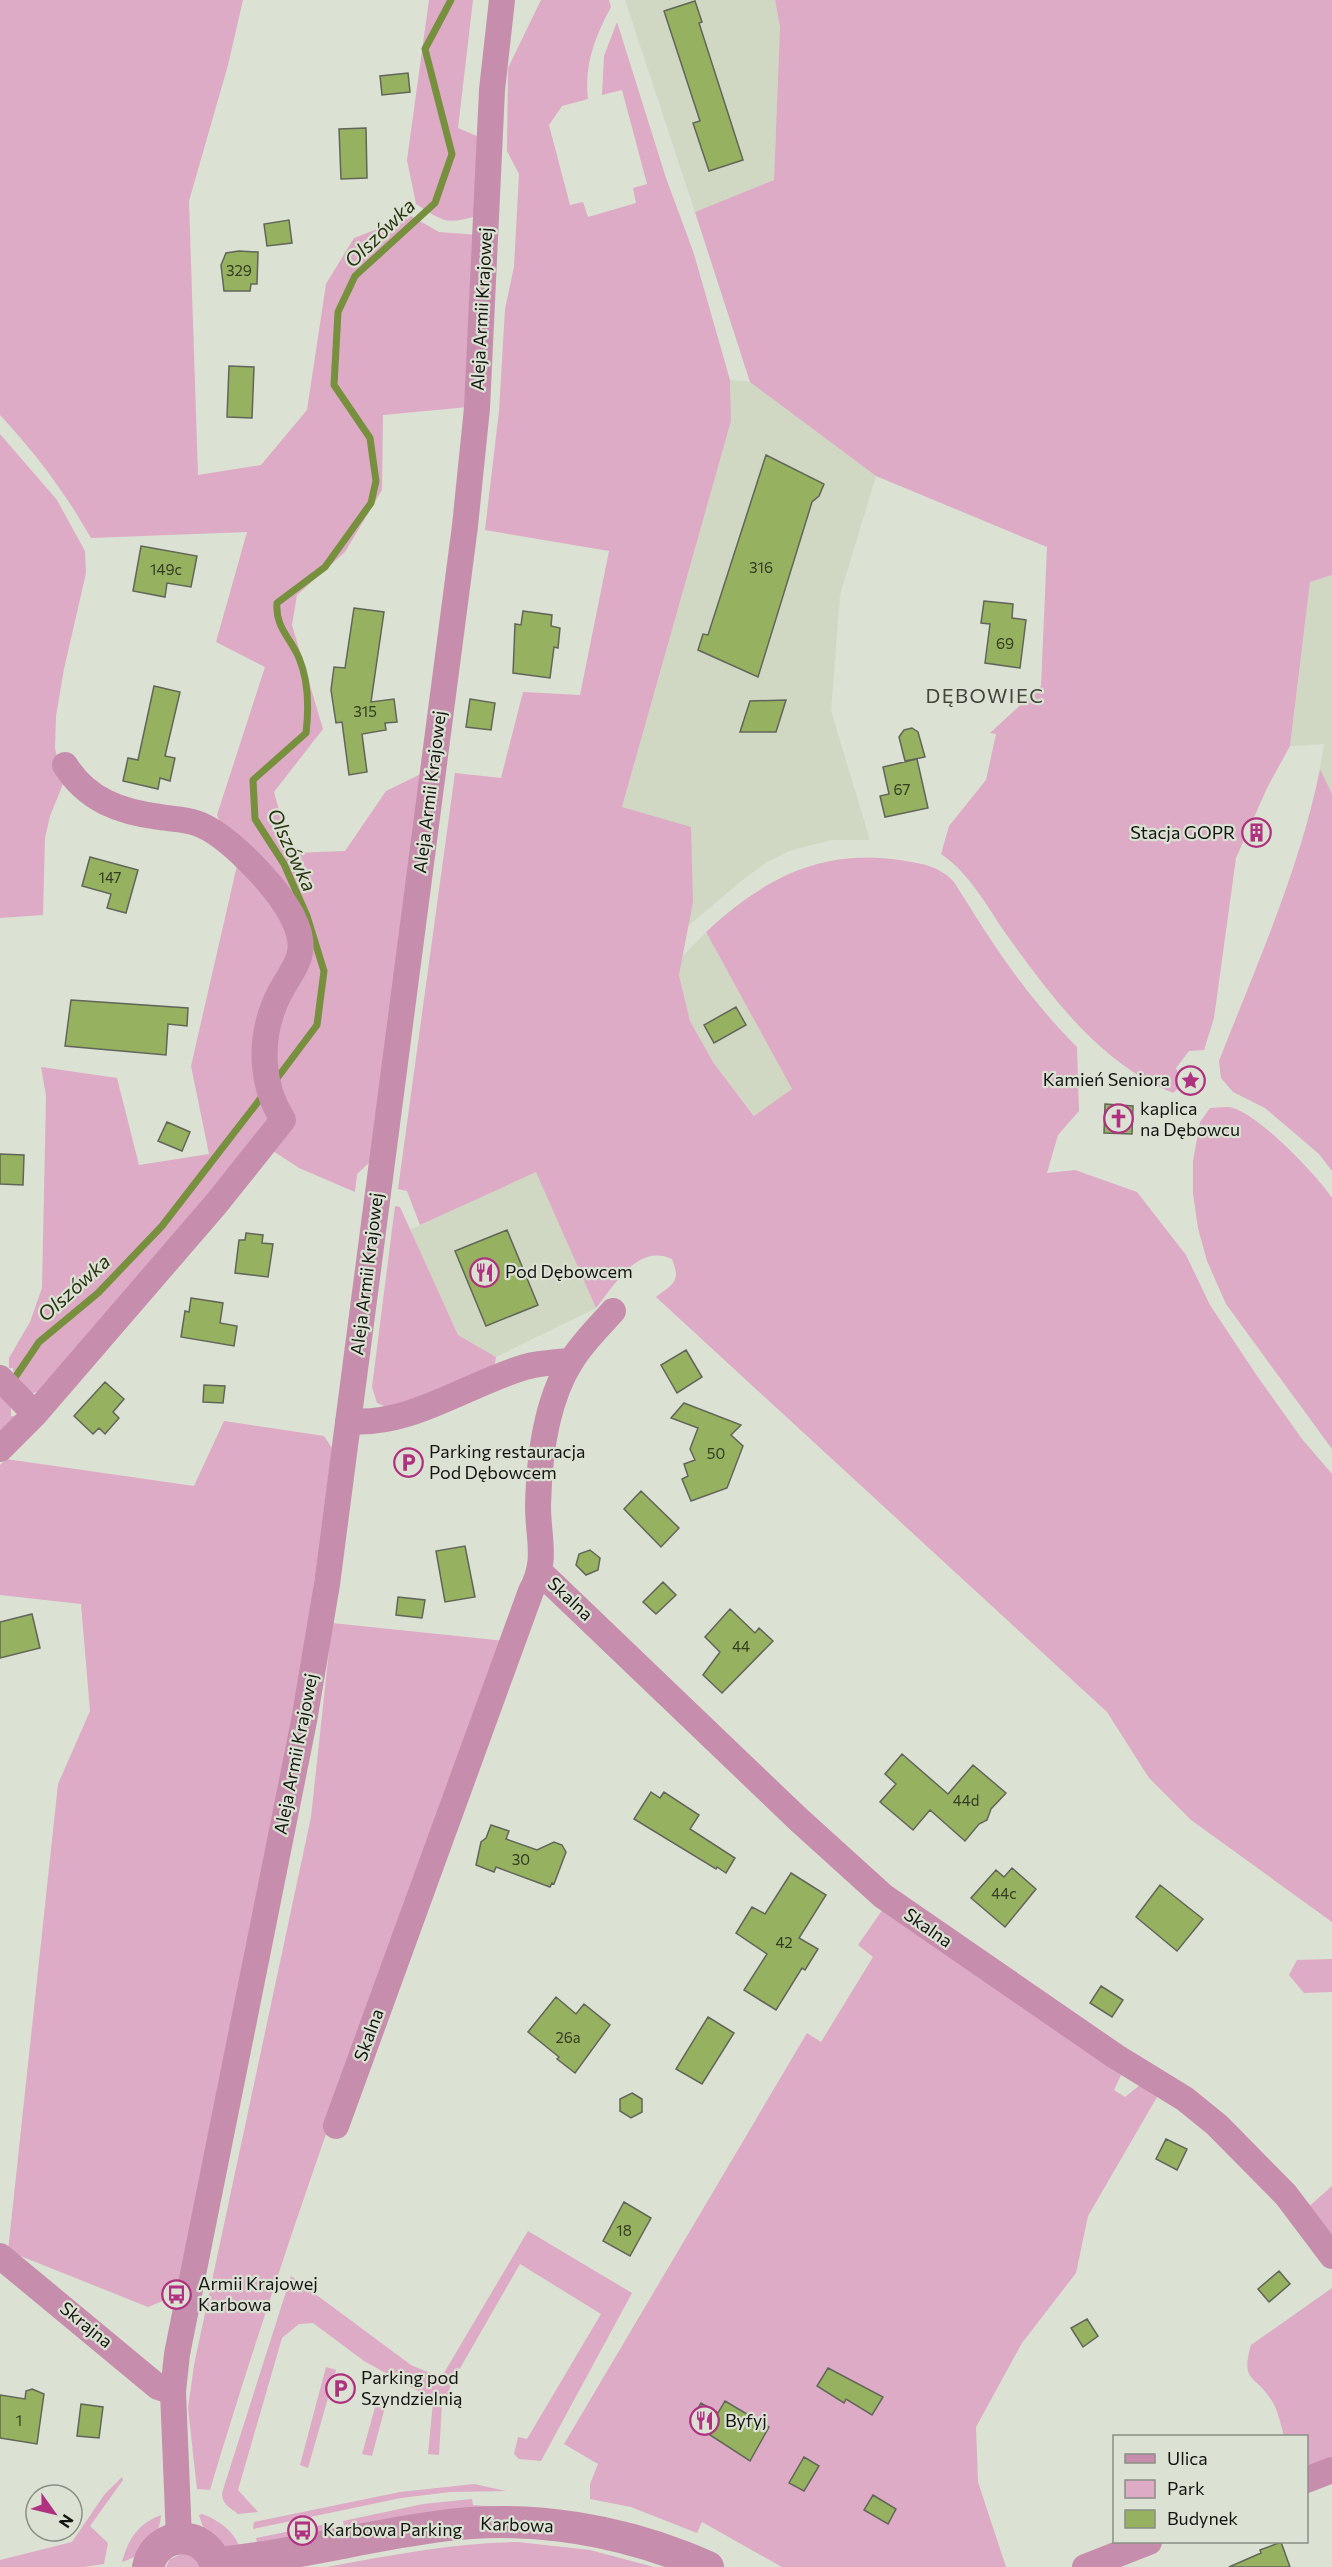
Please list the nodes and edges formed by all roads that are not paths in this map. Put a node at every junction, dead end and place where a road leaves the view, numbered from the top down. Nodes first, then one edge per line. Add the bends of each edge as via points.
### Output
1 (502, 0) edge
2 (65, 765) dead end
3 (613, 1311) dead end
4 (571, 1361) junction
5 (1, 1378) edge
6 (29, 1408) junction
7 (348, 1421) junction
8 (0, 1449) edge
9 (541, 1573) junction
10 (336, 2126) dead end
11 (0, 2256) edge
12 (1332, 2256) edge
13 (172, 2392) junction
14 (1332, 2470) edge
15 (1308, 2479) edge
16 (179, 2538) junction
17 (1144, 2543) edge
18 (216, 2565) edge
19 (148, 2567) edge
20 (708, 2567) edge
21 (1084, 2567) edge

1 - 7 street, Aleja Armii Krajowej via 492,90 477,408 465,526
2 - 6 street via 75,782 111,807 209,828 265,880 293,917 301,952 267,1024 266,1080 273,1105 283,1120 216,1204
3 - 4 street, Skalna
4 - 7 street via 524,1367 378,1422
4 - 9 street, Skalna via 552,1406 541,1463
5 - 6 street
6 - 8 street
7 - 13 street, Aleja Armii Krajowej via 309,1691 184,2314
9 - 10 street, Skalna via 531,1591
9 - 12 street, Skalna via 883,1896 1115,2056 1185,2099 1217,2126 1286,2195
11 - 13 street, Skrajna via 158,2386
13 - 16 street, Aleja Armii Krajowej
14 - 15 street
16 - 18 street via 198,2541 212,2554
16 - 19 street via 161,2545
17 - 21 street
18 - 20 street, Karbowa via 440,2526 499,2522 556,2525 615,2535

